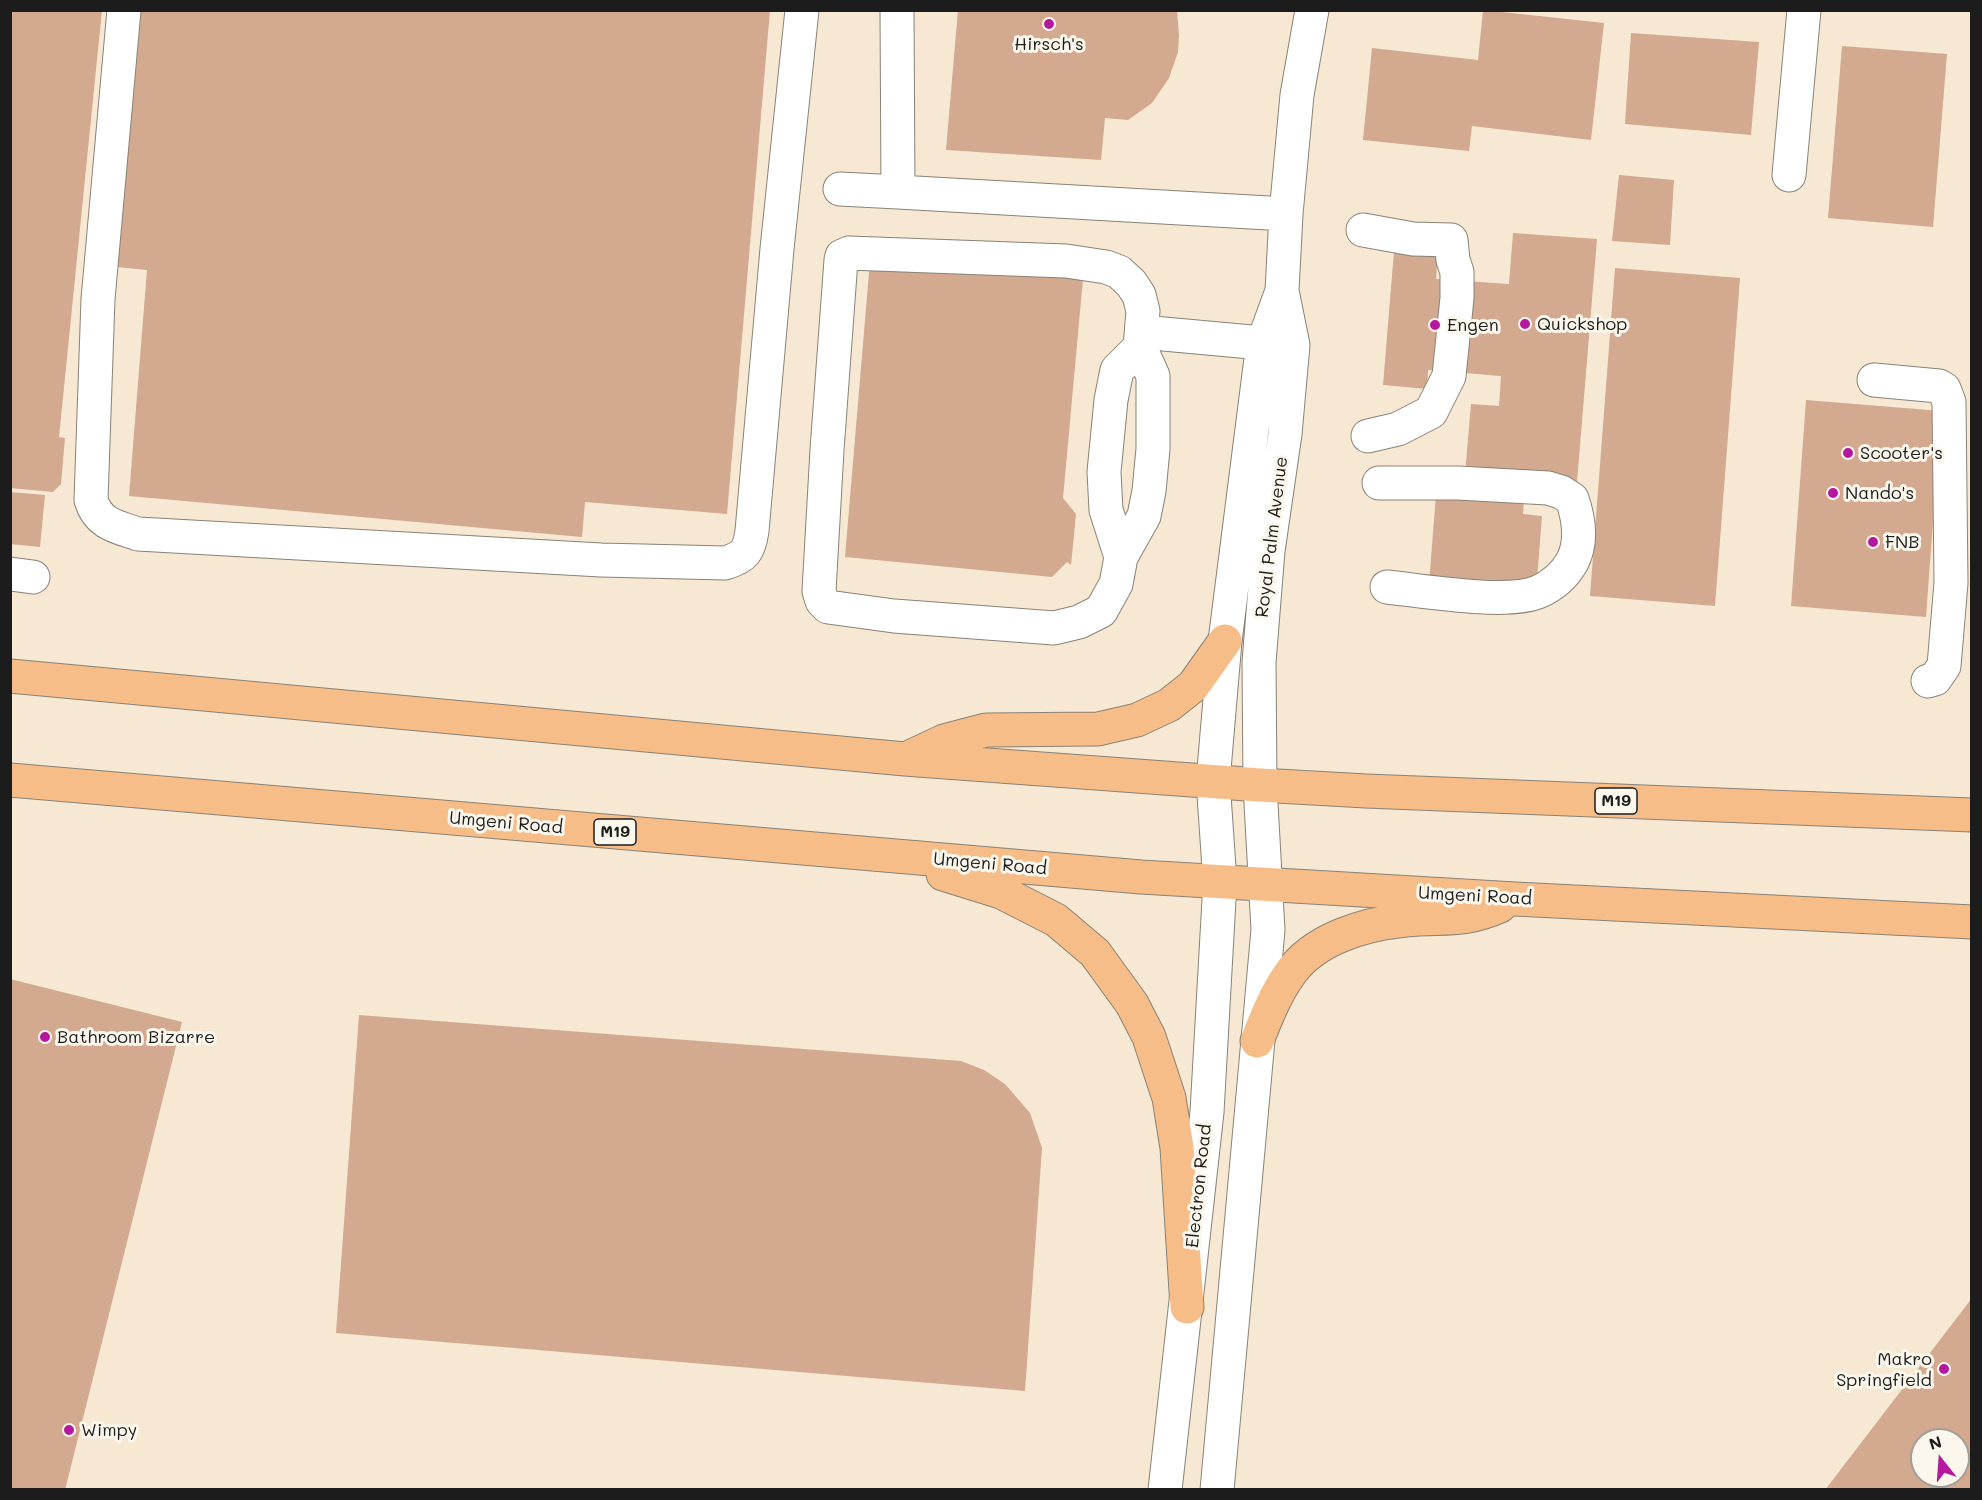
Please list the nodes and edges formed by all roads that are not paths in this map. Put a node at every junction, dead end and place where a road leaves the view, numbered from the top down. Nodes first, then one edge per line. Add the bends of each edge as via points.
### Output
1 (124, 10) edge
2 (802, 10) edge
3 (897, 10) edge
4 (1312, 10) edge
5 (1804, 10) edge
6 (1789, 175) dead end
7 (840, 189) dead end
8 (898, 192) junction
9 (1286, 214) junction
10 (1363, 230) dead end
11 (1141, 340) junction
12 (1278, 344) junction
13 (1874, 380) dead end
14 (1368, 436) dead end
15 (1379, 483) dead end
16 (1121, 557) junction
17 (1387, 587) dead end
18 (1225, 641) junction
19 (10, 676) edge
20 (1928, 681) dead end
21 (905, 759) junction
22 (10, 780) edge
23 (1213, 781) junction
24 (1260, 785) junction
25 (1971, 814) edge
26 (882, 855) junction
27 (1220, 882) junction
28 (1267, 884) junction
29 (1515, 899) junction
30 (1971, 922) edge
31 (1257, 1041) junction
32 (1187, 1307) junction
33 (1165, 1490) edge
34 (1217, 1490) edge

1 - 2 street via 98,299 91,500 100,517 138,534 601,560 726,563 747,551 752,531
3 - 8 street
4 - 9 street, Royal Palm Avenue via 1297,95
5 - 6 street
7 - 8 street
8 - 9 street
9 - 12 street, Royal Palm Avenue
10 - 14 street via 1413,239 1451,240 1457,272 1449,376 1431,412 1398,429
11 - 12 street
11 - 16 street via 1153,375 1153,449 1144,516
11 - 16 street via 1117,370 1104,472 1106,510
11 - 16 street via 1143,311 1139,295 1119,272 1106,267 1066,261 849,253 841,260 819,591 825,605 894,616 1054,628 1101,611 1116,584
12 - 18 street, Royal Palm Avenue
12 - 24 street, Royal Palm Avenue via 1285,434 1268,551 1259,662
13 - 20 street via 1939,386 1948,402 1951,583 1944,666 1935,679
15 - 17 street via 1548,488 1572,500 1579,529 1575,555 1566,572 1537,593 1489,597
18 - 21 highway via 1193,686 1169,705 1137,720 1098,729 986,730 944,741
18 - 23 street, Royal Palm Avenue
19 - 21 highway, M19
21 - 23 highway, M19
22 - 26 highway, Umgeni Road / M19
23 - 24 highway, M19
23 - 27 street, Electron Road
24 - 25 highway, M19
24 - 28 street, Royal Palm Avenue
26 - 27 highway, Umgeni Road / M19
26 - 32 highway via 1000,892 1056,920 1095,954 1132,1004 1149,1037 1168,1098 1177,1148
27 - 28 highway, Umgeni Road / M19
27 - 32 street, Electron Road via 1207,1112
28 - 29 highway, Umgeni Road / M19
28 - 31 street via 1268,930
29 - 30 highway, Umgeni Road / M19
29 - 31 highway via 1481,914 1405,920 1354,930 1314,949 1290,973
31 - 34 street
32 - 33 street, Electron Road

